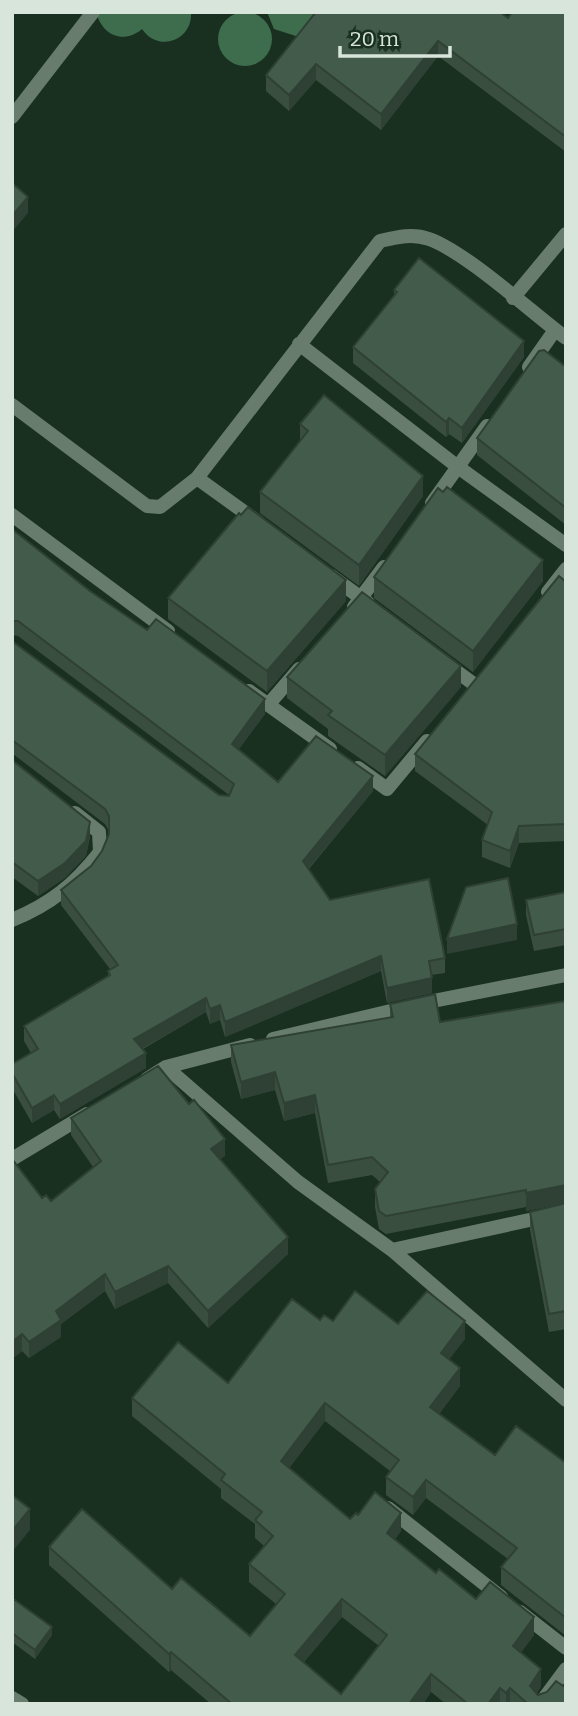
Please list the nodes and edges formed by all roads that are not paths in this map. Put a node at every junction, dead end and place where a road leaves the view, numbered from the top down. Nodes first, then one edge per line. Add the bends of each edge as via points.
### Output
1 (93, 12) edge
2 (12, 117) edge
3 (566, 234) edge
4 (513, 298) junction
5 (560, 334) edge
6 (299, 344) junction
7 (523, 376) edge
8 (12, 405) edge
9 (499, 410) edge
10 (458, 467) junction
11 (197, 478) junction
12 (426, 511) edge
13 (12, 515) edge
14 (274, 534) edge
15 (566, 545) edge
16 (394, 554) edge
17 (318, 566) edge
18 (566, 569) edge
19 (362, 598) junction
20 (541, 601) edge
21 (382, 614) edge
22 (345, 617) edge
23 (179, 639) edge
24 (434, 653) edge
25 (310, 656) edge
26 (234, 681) edge
27 (475, 685) edge
28 (268, 705) junction
29 (440, 726) edge
30 (66, 806) edge
31 (12, 920) edge
32 (566, 975) edge
33 (166, 1068) junction
34 (131, 1088) edge
35 (95, 1110) edge
36 (12, 1159) edge
37 (566, 1212) edge
38 (392, 1250) junction
39 (566, 1401) edge
40 (375, 1498) edge
41 (566, 1648) edge
42 (566, 1669) edge
43 (12, 1698) edge
44 (22, 1704) edge
45 (540, 1704) edge

1 - 2 street
3 - 4 street
4 - 5 street
4 - 6 street via 451,250 407,235 380,241
5 - 7 street
6 - 10 street
6 - 11 street
8 - 11 street via 146,506 168,503
9 - 10 street
10 - 12 street
10 - 15 street
11 - 14 street
13 - 23 street
16 - 19 street
17 - 19 street
18 - 20 street
19 - 21 street
19 - 22 street
24 - 27 street
25 - 28 street
26 - 28 street
28 - 29 street via 387,789
30 - 31 street via 99,832 100,852 83,874 45,906
32 - 33 street via 322,1026
33 - 34 street
33 - 38 street via 298,1182
35 - 36 street
37 - 38 street
38 - 39 street
40 - 41 street
42 - 45 street
43 - 44 street

